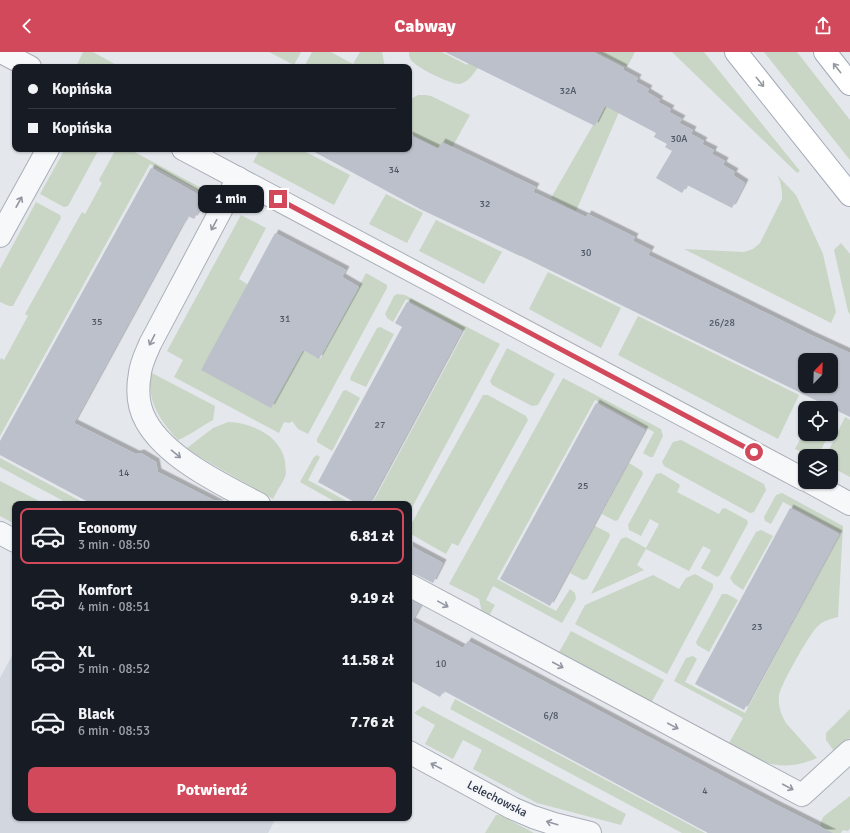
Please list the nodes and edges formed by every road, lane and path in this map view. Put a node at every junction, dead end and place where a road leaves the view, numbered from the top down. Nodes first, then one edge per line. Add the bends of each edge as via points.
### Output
1 (2, 52) edge
2 (736, 52) edge
3 (825, 52) edge
4 (24, 64) edge
5 (850, 84) edge
6 (46, 152) edge
7 (189, 152) edge
8 (238, 178) junction
9 (850, 195) edge
10 (0, 236) edge
11 (798, 476) edge
12 (823, 489) edge
13 (254, 501) edge
14 (850, 504) edge
15 (0, 533) edge
16 (12, 539) edge
17 (412, 587) edge
18 (850, 751) edge
19 (412, 754) edge
20 (590, 833) edge

1 - 4 street
2 -> 9 main road
5 -> 3 main road
10 -> 6 street
7 - 8 street
8 - 11 street
8 -> 13 street via 150,344 140,373 139,389 140,405 146,422 158,438 191,466
12 - 14 street
15 - 16 street
17 -> 18 street via 802,795
20 -> 19 street, Lelechowska via 554,824 512,808

